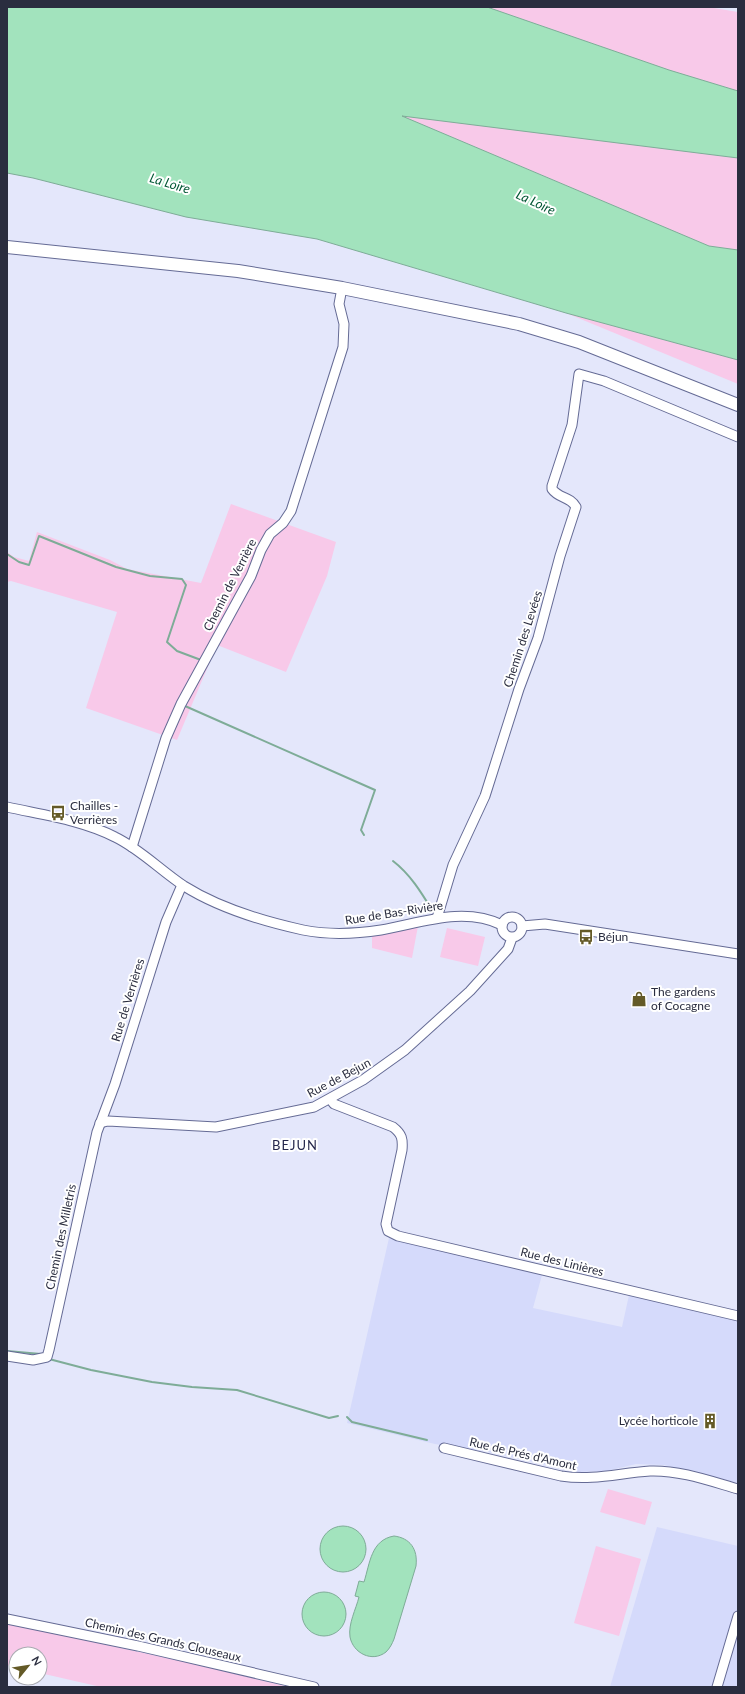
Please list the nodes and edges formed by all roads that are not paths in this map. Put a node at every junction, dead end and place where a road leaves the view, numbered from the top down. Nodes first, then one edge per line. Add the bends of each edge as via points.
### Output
1 (7, 247) edge
2 (342, 288) junction
3 (738, 405) edge
4 (738, 437) edge
5 (7, 807) edge
6 (132, 846) junction
7 (182, 885) junction
8 (437, 918) junction
9 (502, 925) junction
10 (522, 926) junction
11 (512, 938) junction
12 (738, 954) edge
13 (330, 1099) junction
14 (100, 1123) junction
15 (738, 1316) edge
16 (7, 1356) edge
17 (444, 1448) dead end
18 (738, 1489) edge
19 (738, 1616) edge
20 (7, 1618) edge
21 (314, 1687) edge
22 (716, 1687) edge

1 - 2 main road via 238,271
2 - 3 main road via 519,324 579,342
2 - 6 street, Chemin de Verrière via 339,304 344,324 343,347 291,511 283,523 270,534 251,576 181,704 166,738
4 - 8 street, Chemin des Levées via 604,381 579,374 572,425 552,486 557,495 570,499 576,507 538,638 485,796 454,865
5 - 6 street, Rue de Bas-Rivière via 97,829
6 - 7 street, Rue de Bas-Rivière
7 - 8 street, Rue de Bas-Rivière via 216,902 303,930 337,934 380,930
7 - 14 street, Rue de Verrières via 164,928 115,1084
8 - 9 street, Rue de Bas-Rivière via 477,916
9 - 10 street via 507,919 514,918 518,919
9 - 11 street via 504,934
10 - 11 street via 518,935
10 - 12 street via 545,924
11 - 13 street, Rue de Bejun via 500,959 435,1024 381,1069
13 - 14 street, Rue de Bejun via 307,1108 216,1127 108,1121
13 - 15 street, Rue des Linières via 334,1104 393,1127 403,1140 386,1224 388,1231 398,1236
14 - 16 street, Chemin des Milletris via 47,1357 33,1360
17 - 18 street, Rue de Prés d'Amont via 579,1479 651,1471 674,1472
19 - 22 street
20 - 21 street, Chemin des Grands Clouseaux

